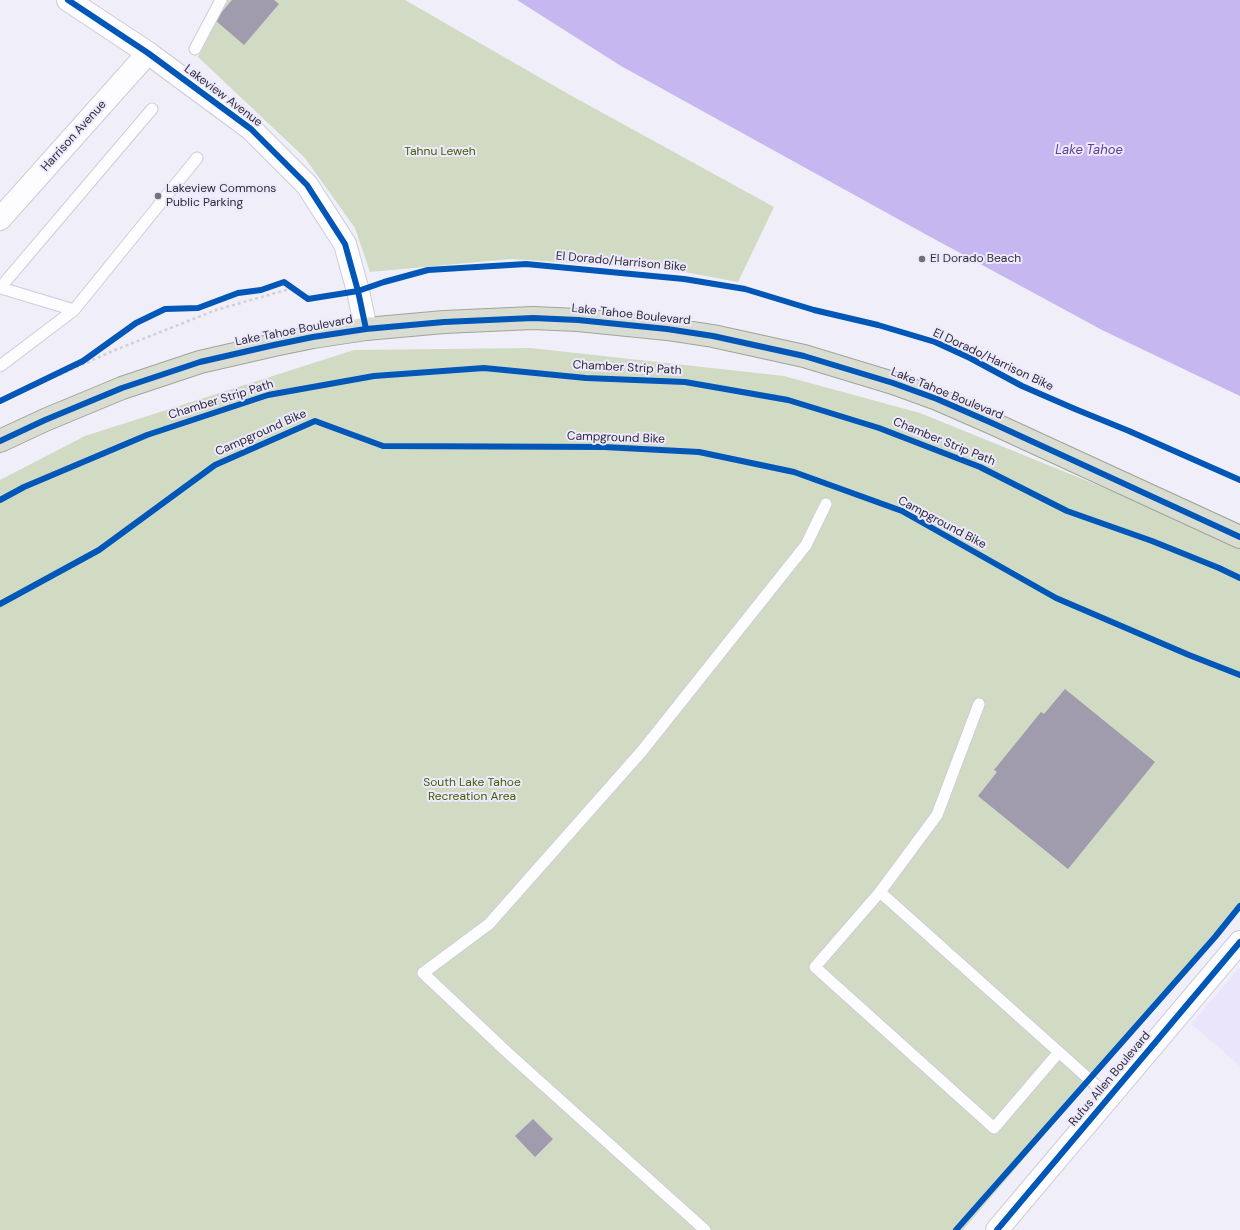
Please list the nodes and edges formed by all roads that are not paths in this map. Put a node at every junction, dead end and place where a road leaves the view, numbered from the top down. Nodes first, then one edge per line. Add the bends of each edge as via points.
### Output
1 (68, 0) edge
2 (221, 0) edge
3 (195, 49) dead end
4 (148, 53) junction
5 (152, 109) dead end
6 (197, 158) dead end
7 (0, 219) edge
8 (0, 288) edge
9 (74, 310) junction
10 (366, 329) junction
11 (0, 366) edge
12 (0, 441) edge
13 (826, 504) dead end
14 (1240, 537) edge
15 (979, 704) dead end
16 (880, 892) junction
17 (1240, 942) edge
18 (1059, 1052) junction
19 (1109, 1097) junction
20 (705, 1230) edge
21 (998, 1230) edge

1 - 4 street, Lakeview Avenue
2 - 3 lane
4 - 7 street, Harrison Avenue
4 - 10 street, Lakeview Avenue via 251,129 307,185 345,244
5 - 8 lane
6 - 9 lane
8 - 9 lane
9 - 11 lane
10 - 12 highway, Lake Tahoe Boulevard via 305,338 200,362 80,404
10 - 14 highway, Lake Tahoe Boulevard via 489,319 578,320 667,329 735,340 804,356 893,383 937,400
13 - 20 lane via 806,545 642,751 489,924 423,973
15 - 16 lane via 937,815
16 - 18 lane
16 - 18 lane via 815,967 994,1128
17 - 19 street, Rufus Allen Boulevard
18 - 19 lane
19 - 21 street, Rufus Allen Boulevard

